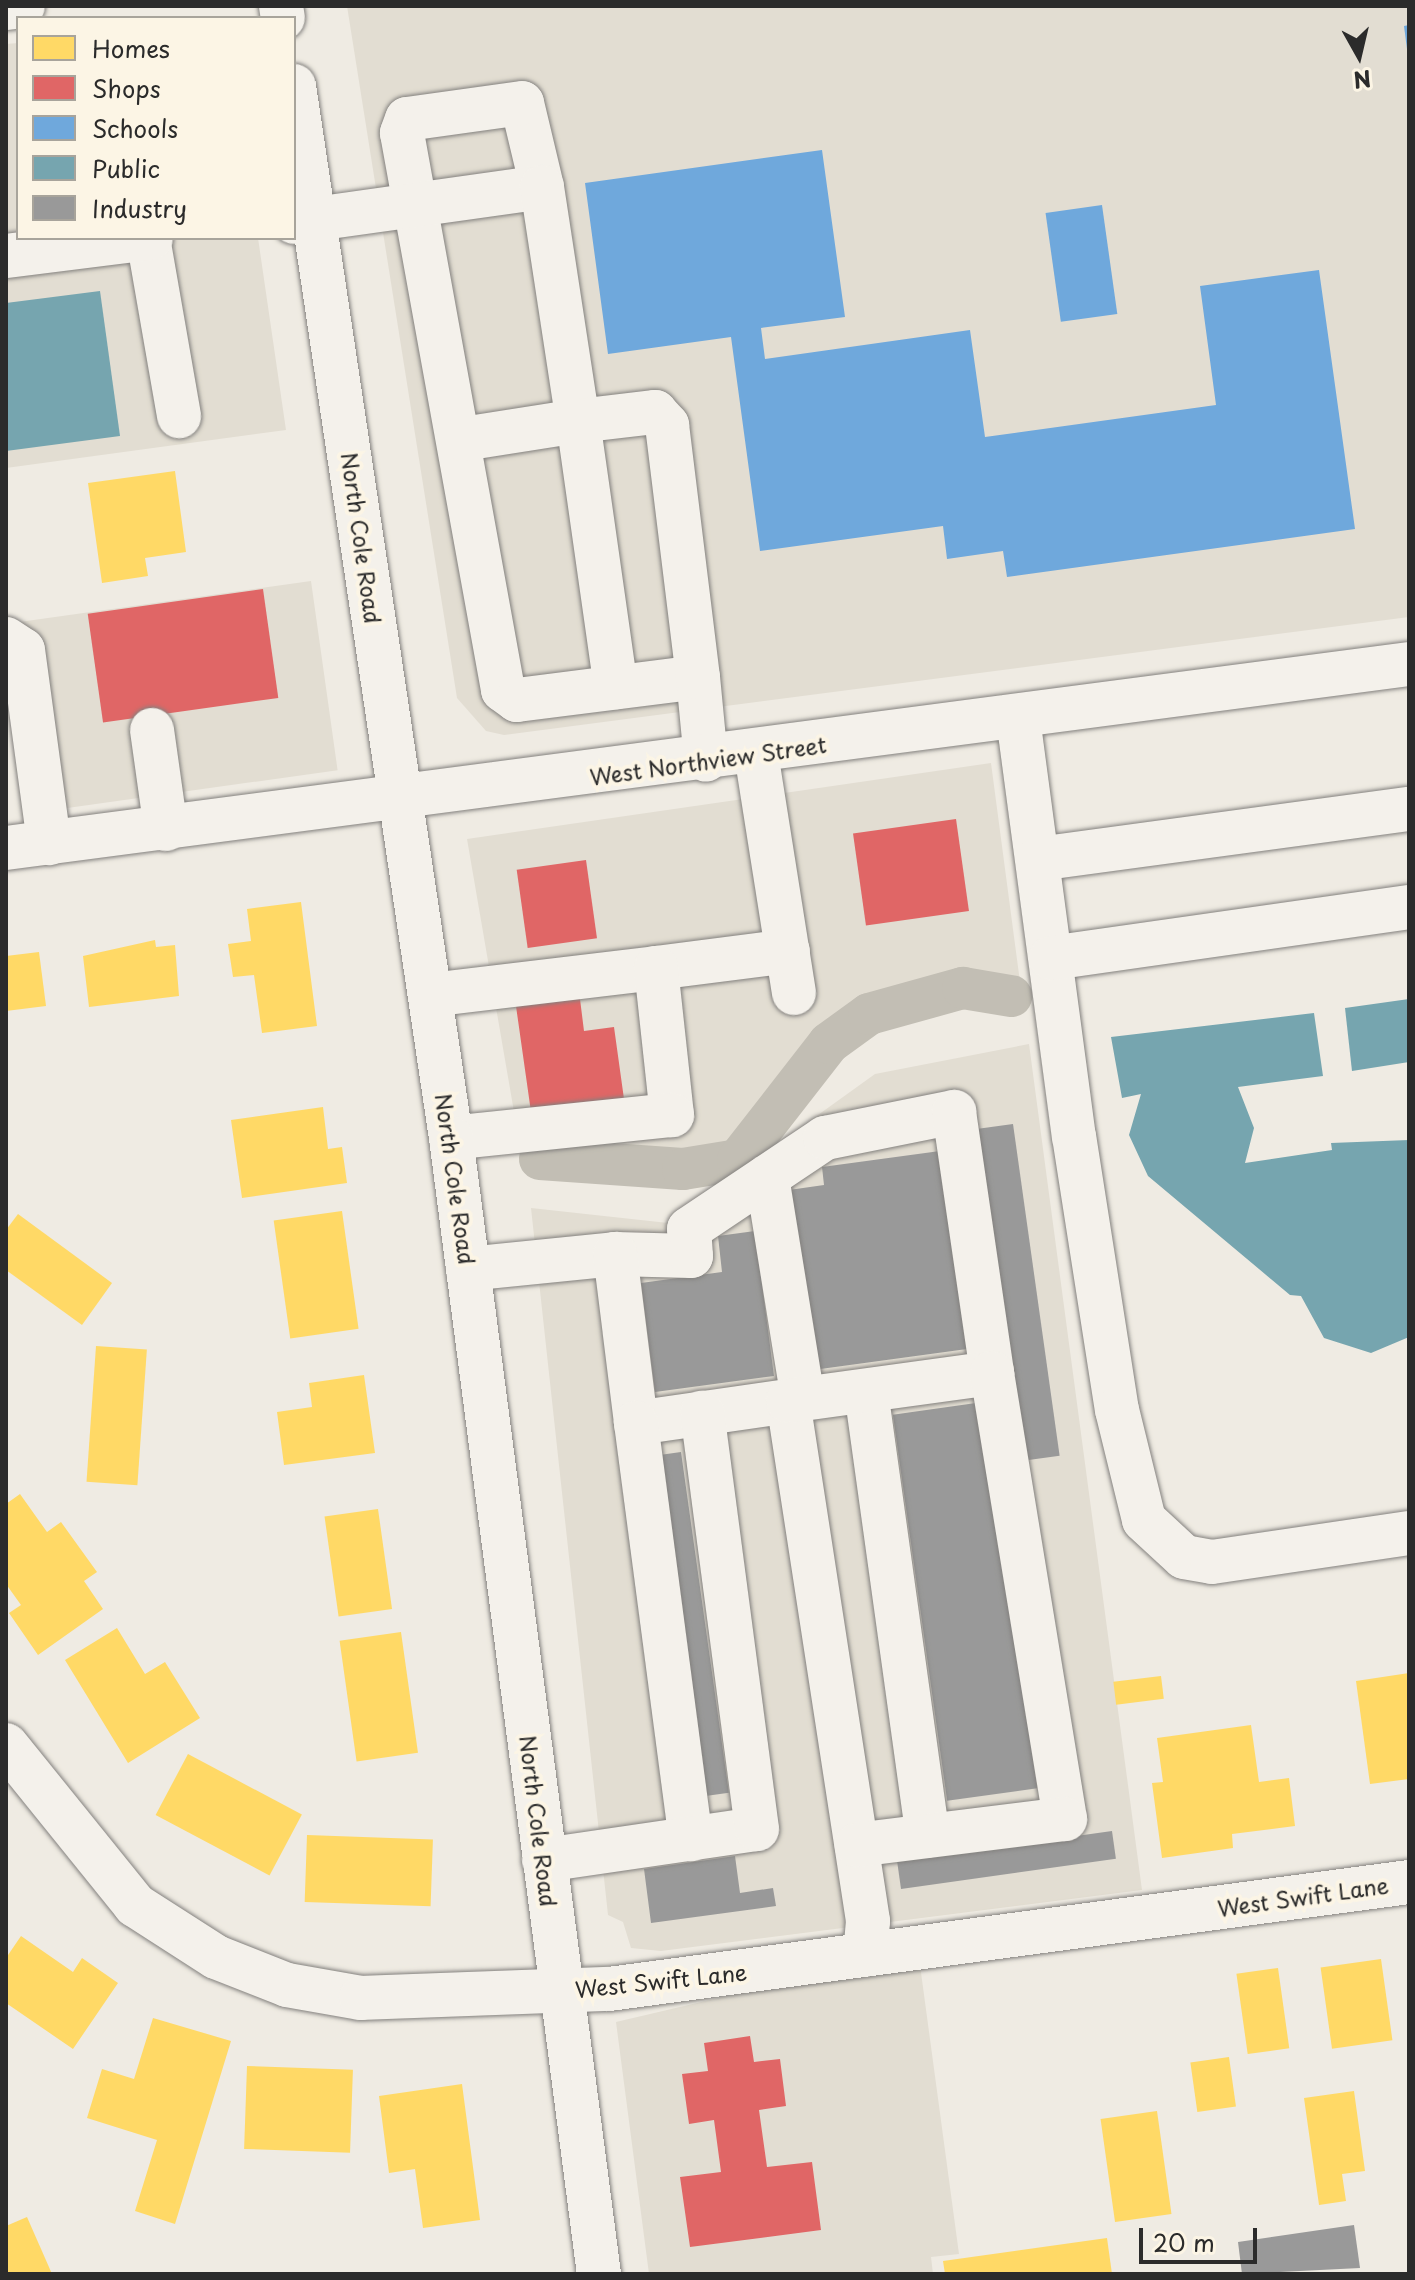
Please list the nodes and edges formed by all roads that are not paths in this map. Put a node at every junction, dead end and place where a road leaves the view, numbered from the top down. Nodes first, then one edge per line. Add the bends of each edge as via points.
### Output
1 (23, 6) edge
2 (6, 8) edge
3 (296, 113) edge
4 (542, 187) junction
5 (417, 203) junction
6 (304, 221) edge
7 (133, 240) edge
8 (149, 240) edge
9 (6, 256) edge
10 (179, 416) dead end
11 (578, 421) junction
12 (463, 439) junction
13 (6, 639) edge
14 (1409, 664) edge
15 (698, 677) junction
16 (616, 687) junction
17 (1018, 718) junction
18 (152, 730) dead end
19 (756, 753) junction
20 (706, 760) junction
21 (402, 802) junction
22 (1409, 809) edge
23 (166, 829) junction
24 (49, 843) junction
25 (6, 848) edge
26 (1038, 859) junction
27 (1409, 907) edge
28 (788, 951) junction
29 (1051, 958) junction
30 (656, 968) junction
31 (794, 993) dead end
32 (430, 995) junction
33 (451, 1138) junction
34 (767, 1177) junction
35 (615, 1254) junction
36 (468, 1269) junction
37 (992, 1373) junction
38 (866, 1391) junction
39 (796, 1400) junction
40 (702, 1413) junction
41 (636, 1423) junction
42 (1409, 1533) edge
43 (6, 1745) edge
44 (928, 1836) junction
45 (691, 1839) junction
46 (857, 1845) junction
47 (544, 1860) junction
48 (1409, 1882) edge
49 (865, 1955) junction
50 (561, 1990) junction
51 (599, 2274) edge

1 - 2 street
3 - 6 street, North Cole Road
4 - 5 street
4 - 5 street via 530,114 522,103 407,119 402,133
4 - 11 street
5 - 6 street
5 - 12 street
6 - 21 street, North Cole Road
7 - 9 street
8 - 10 street
11 - 12 street
11 - 15 street via 655,412 667,425
11 - 16 street
12 - 16 street via 503,690 517,700
13 - 24 street via 23,650
14 - 17 street, West Northview Street
15 - 16 street
15 - 20 street
17 - 19 street, West Northview Street
17 - 26 street
18 - 23 street
19 - 20 street, West Northview Street
19 - 28 street
20 - 21 street, West Northview Street
21 - 23 street, West Northview Street
21 - 32 street, North Cole Road
22 - 26 street
23 - 24 street, West Northview Street
24 - 25 street, West Northview Street
26 - 29 street
27 - 29 street
28 - 30 street
28 - 31 street
29 - 42 street via 1117,1410 1144,1520 1184,1557 1212,1562
30 - 32 street
30 - 33 street via 672,1115
32 - 33 street, North Cole Road
33 - 36 street, North Cole Road
34 - 35 street via 689,1229 691,1256
34 - 37 street via 825,1138 954,1112
34 - 39 street
35 - 36 street
35 - 41 street
36 - 47 street, North Cole Road
37 - 38 street
37 - 44 street via 1065,1819
38 - 39 street
38 - 44 street
39 - 40 street
39 - 46 street
40 - 41 street
40 - 45 street via 757,1829
41 - 45 street
43 - 50 street, West Swift Lane via 135,1905 216,1957 287,1985 361,1998
44 - 46 street
45 - 47 street
46 - 49 street via 868,1921
47 - 50 street, North Cole Road
48 - 49 street, West Swift Lane
49 - 50 street, West Swift Lane
50 - 51 street, North Cole Road

